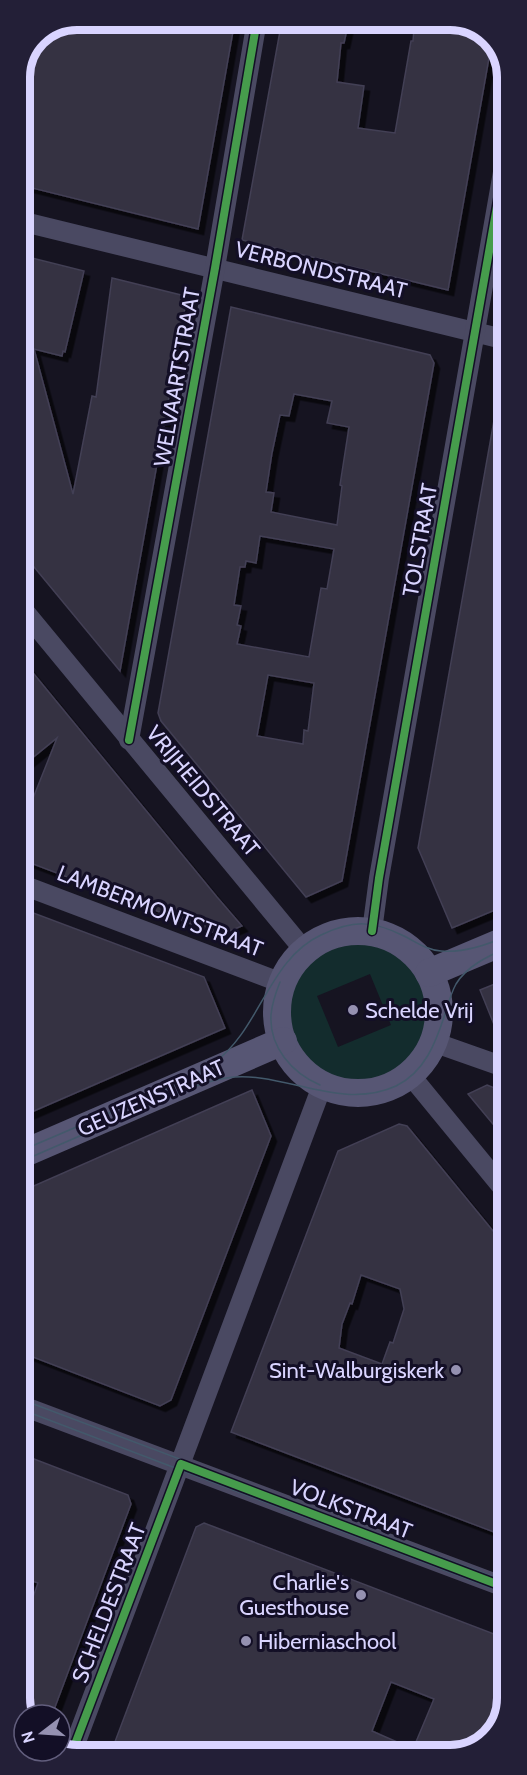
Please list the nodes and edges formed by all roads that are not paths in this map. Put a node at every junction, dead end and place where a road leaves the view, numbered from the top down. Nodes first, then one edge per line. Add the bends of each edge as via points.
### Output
1 (255, 30) edge
2 (497, 205) edge
3 (30, 223) edge
4 (214, 268) junction
5 (474, 332) junction
6 (497, 338) edge
7 (30, 618) edge
8 (129, 740) junction
9 (30, 888) edge
10 (372, 932) junction
11 (497, 944) edge
12 (304, 950) junction
13 (429, 973) junction
14 (282, 983) junction
15 (283, 1041) junction
16 (432, 1042) junction
17 (497, 1065) edge
18 (411, 1076) junction
19 (322, 1086) junction
20 (30, 1151) edge
21 (497, 1181) edge
22 (30, 1408) edge
23 (182, 1464) junction
24 (497, 1584) edge
25 (75, 1745) edge

1 - 4 street, WELVAARTSTRAAT
2 - 5 street, TOLSTRAAT
3 - 4 street, VERBONDSTRAAT
4 - 5 street, VERBONDSTRAAT
4 - 8 street, WELVAARTSTRAAT
5 - 6 street, VERBONDSTRAAT
5 - 10 street, TOLSTRAAT
7 - 8 street, VRIJHEIDSTRAAT
8 - 12 street, VRIJHEIDSTRAAT
9 - 14 street, LAMBERMONTSTRAAT
10 - 12 street via 343,932
10 - 13 street via 411,950
11 - 13 street
12 - 14 street
13 - 16 street via 439,1007
14 - 15 street via 277,1012
15 - 19 street via 298,1066
15 - 20 street, GEUZENSTRAAT
16 - 17 street
16 - 18 street
18 - 19 street via 367,1091
18 - 21 street
19 - 23 street, SCHELDESTRAAT
22 - 23 street, VOLKSTRAAT
23 - 24 street, VOLKSTRAAT
23 - 25 street, SCHELDESTRAAT

